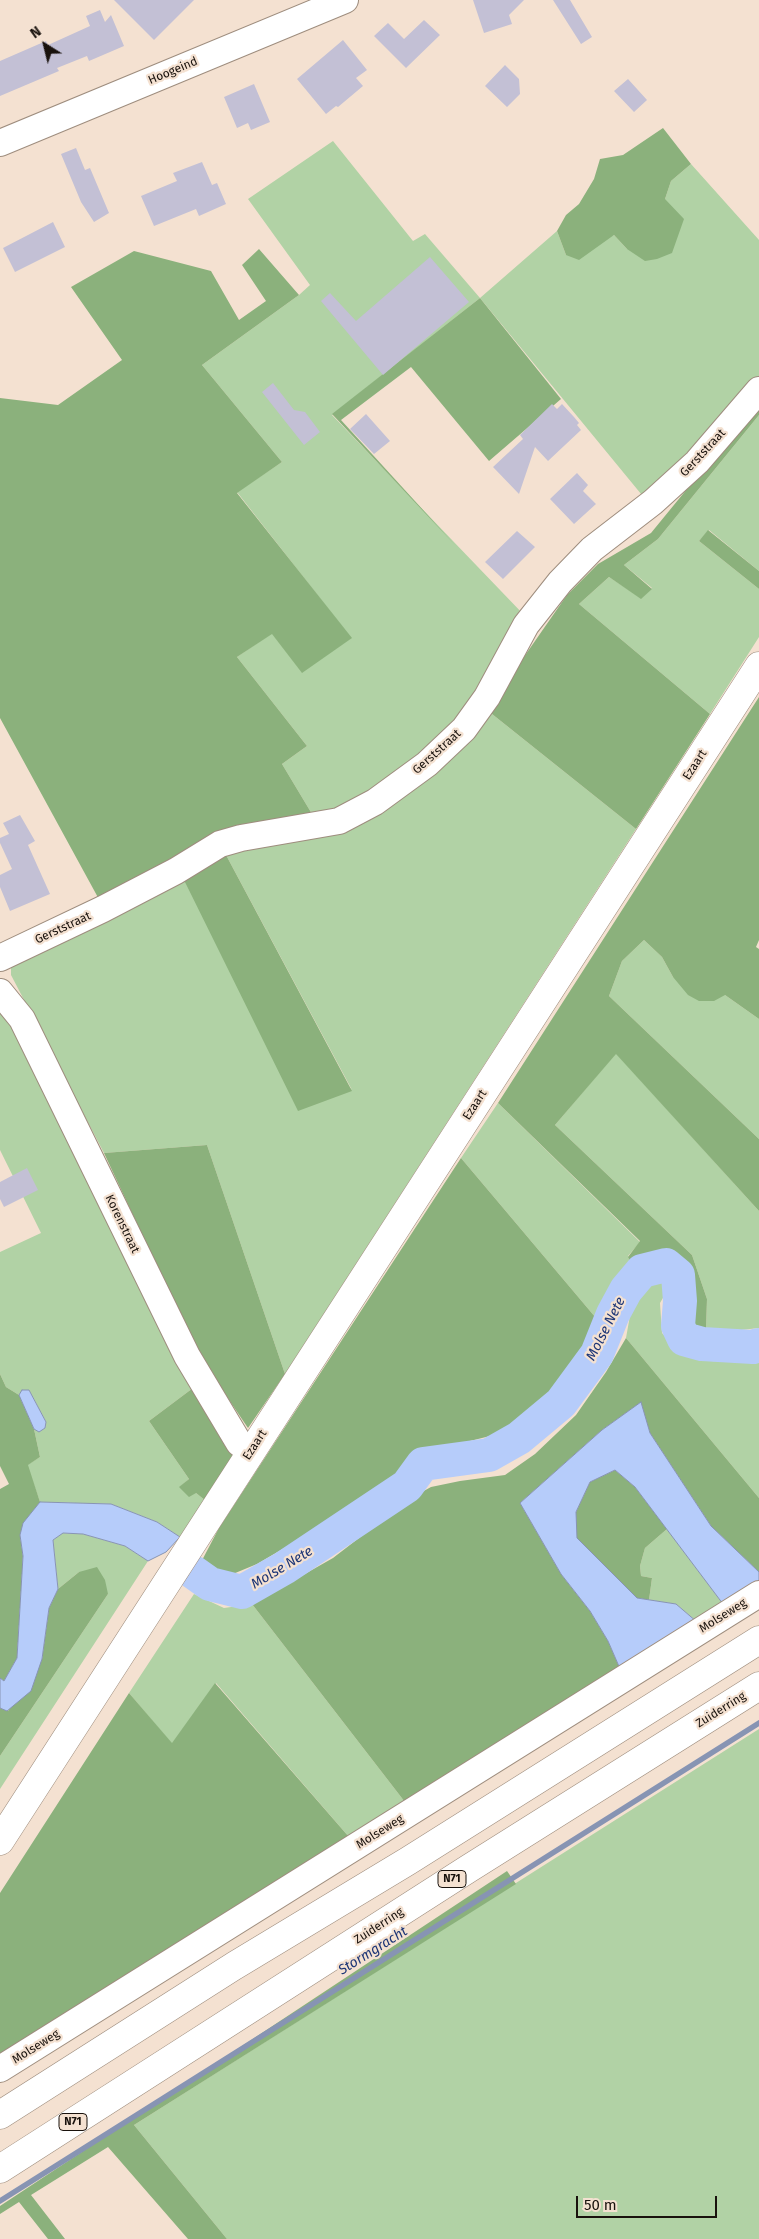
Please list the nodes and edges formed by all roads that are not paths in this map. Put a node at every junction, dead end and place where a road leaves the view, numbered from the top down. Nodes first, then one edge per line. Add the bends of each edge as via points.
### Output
1 (345, 0) edge
2 (0, 143) edge
3 (759, 390) edge
4 (759, 666) edge
5 (0, 958) edge
6 (0, 992) edge
7 (250, 1452) junction
8 (759, 1594) edge
9 (759, 1640) edge
10 (759, 1686) edge
11 (0, 1841) edge
12 (0, 2069) edge
13 (0, 2114) edge
14 (0, 2169) edge

1 - 2 street, Hoogeind
3 - 5 street, Gerststraat via 697,462 653,502 592,549 560,582 526,625 487,697 464,729 427,764 383,797 339,821 220,844 103,909
4 - 7 main road, Ezaart
6 - 7 street, Korenstraat via 22,1019 187,1356 239,1443
7 - 11 main road, Ezaart
8 - 12 street, Molseweg
9 - 13 main road
10 - 14 main road, Zuiderring / N71

